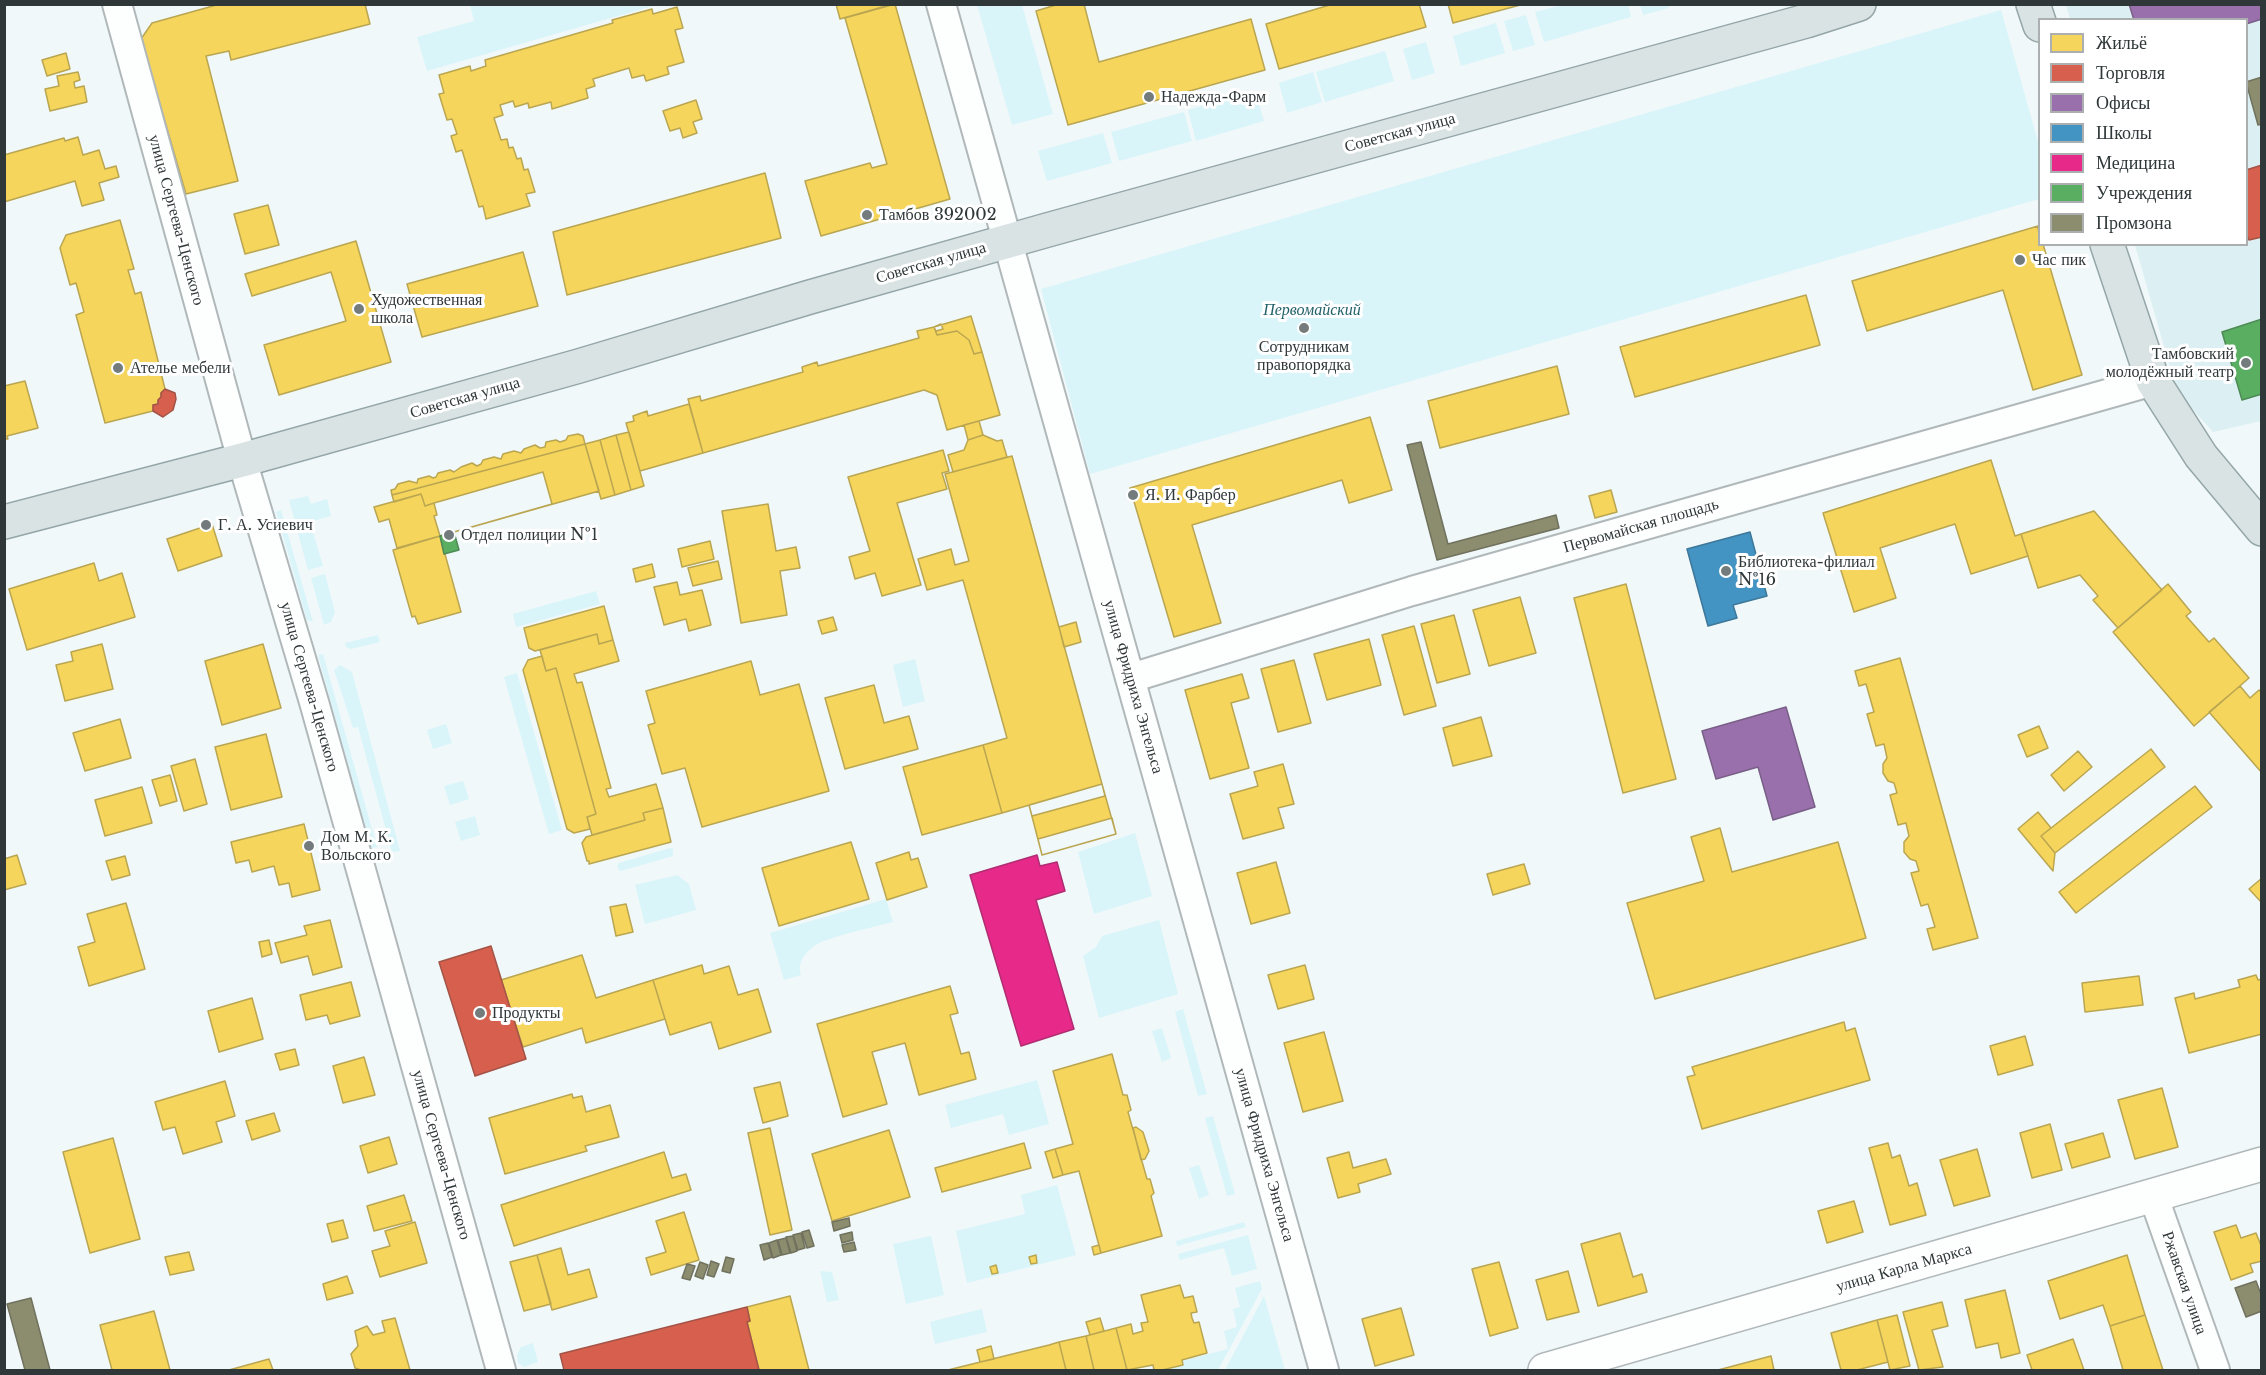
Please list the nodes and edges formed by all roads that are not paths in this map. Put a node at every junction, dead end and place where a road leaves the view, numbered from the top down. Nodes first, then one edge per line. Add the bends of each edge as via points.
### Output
1 (117, 4) edge
2 (941, 4) edge
3 (1858, 4) edge
4 (2033, 4) edge
5 (2038, 19) edge
6 (1008, 242) junction
7 (2108, 246) edge
8 (2153, 381) junction
9 (242, 460) junction
10 (4, 522) edge
11 (2262, 529) edge
12 (1131, 678) junction
13 (2262, 1164) edge
14 (2153, 1195) junction
15 (501, 1371) edge
16 (1324, 1371) edge
17 (1545, 1371) edge
18 (2215, 1371) edge

1 - 9 street, улица Сергеева-Ценского
2 - 6 street, улица Фридриха Энгельса
3 - 6 main road, Советская улица
4 - 5 main road
6 - 9 main road, Советская улица
6 - 12 street, улица Фридриха Энгельса
7 - 8 main road
8 - 11 main road via 2201,456
8 - 12 street, Первомайская площадь via 1412,591
9 - 10 main road, Советская улица
9 - 15 street, улица Сергеева-Ценского via 314,702
12 - 16 street, улица Фридриха Энгельса
13 - 14 main road, улица Карла Маркса
14 - 17 main road, улица Карла Маркса
14 - 18 street, Ржавская улица

